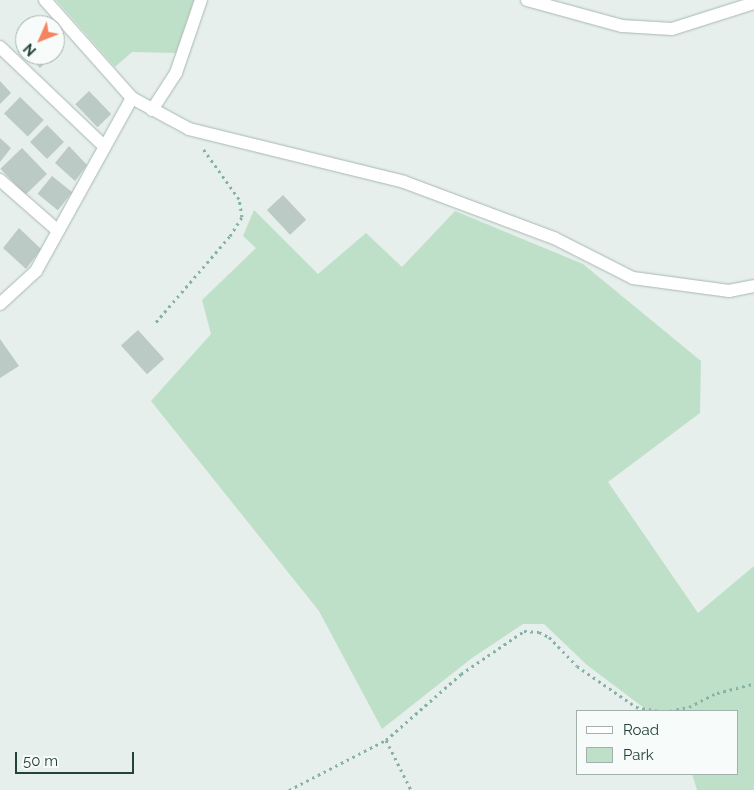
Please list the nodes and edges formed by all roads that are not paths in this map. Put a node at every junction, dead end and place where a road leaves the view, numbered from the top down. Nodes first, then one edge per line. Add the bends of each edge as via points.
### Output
1 (44, 0) edge
2 (201, 0) edge
3 (527, 0) edge
4 (754, 3) edge
5 (0, 47) edge
6 (132, 98) junction
7 (152, 110) junction
8 (104, 146) junction
9 (0, 180) edge
10 (58, 231) junction
11 (754, 286) edge
12 (0, 304) edge

1 - 6 street
2 - 7 street via 176,74
3 - 4 street via 622,26 672,29
5 - 8 street
6 - 7 street
6 - 8 street
7 - 11 street via 189,130 404,182 554,238 633,278 728,291
8 - 10 street
9 - 10 street
10 - 12 street via 36,271

